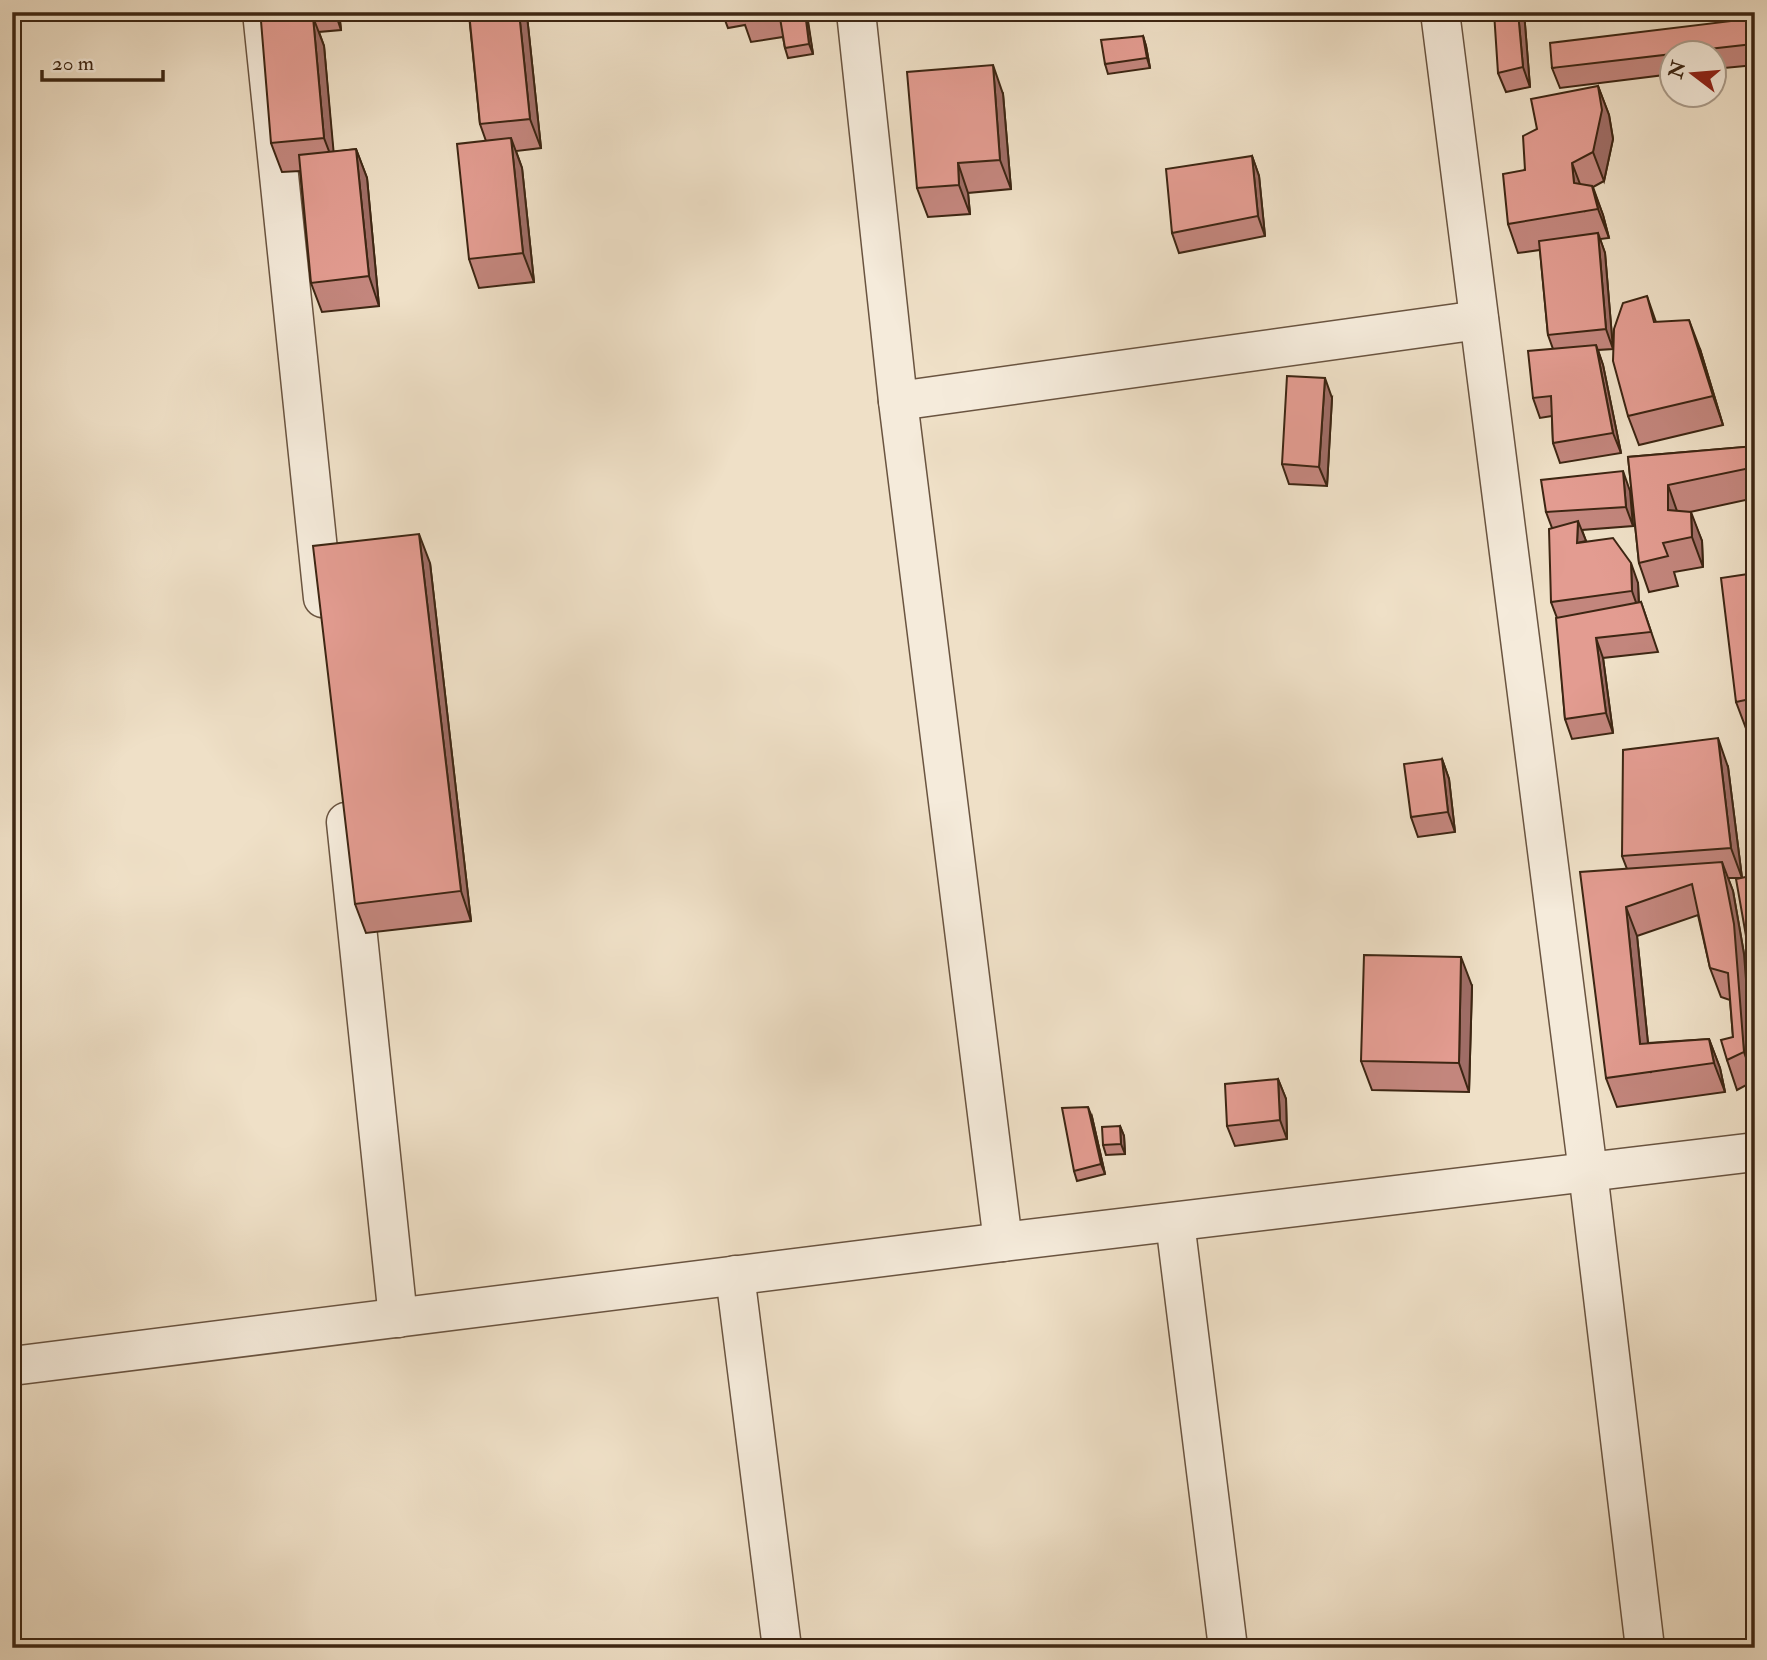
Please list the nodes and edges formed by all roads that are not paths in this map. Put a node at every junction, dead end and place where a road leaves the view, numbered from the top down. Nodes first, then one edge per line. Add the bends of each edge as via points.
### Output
1 (262, 12) edge
2 (856, 12) edge
3 (1440, 12) edge
4 (1479, 320) junction
5 (898, 401) junction
6 (327, 637) edge
7 (343, 790) edge
8 (1755, 1152) edge
9 (1588, 1172) junction
10 (1175, 1222) junction
11 (1003, 1242) junction
12 (736, 1275) junction
13 (398, 1318) junction
14 (12, 1366) edge
15 (782, 1648) edge
16 (1228, 1648) edge
17 (1645, 1648) edge

1 - 6 street
2 - 5 street
3 - 4 street
4 - 5 street
4 - 9 street
5 - 11 street
7 - 13 street
8 - 9 street
9 - 10 street
9 - 17 street
10 - 11 street
10 - 16 street
11 - 12 street
12 - 13 street
12 - 15 street
13 - 14 street

